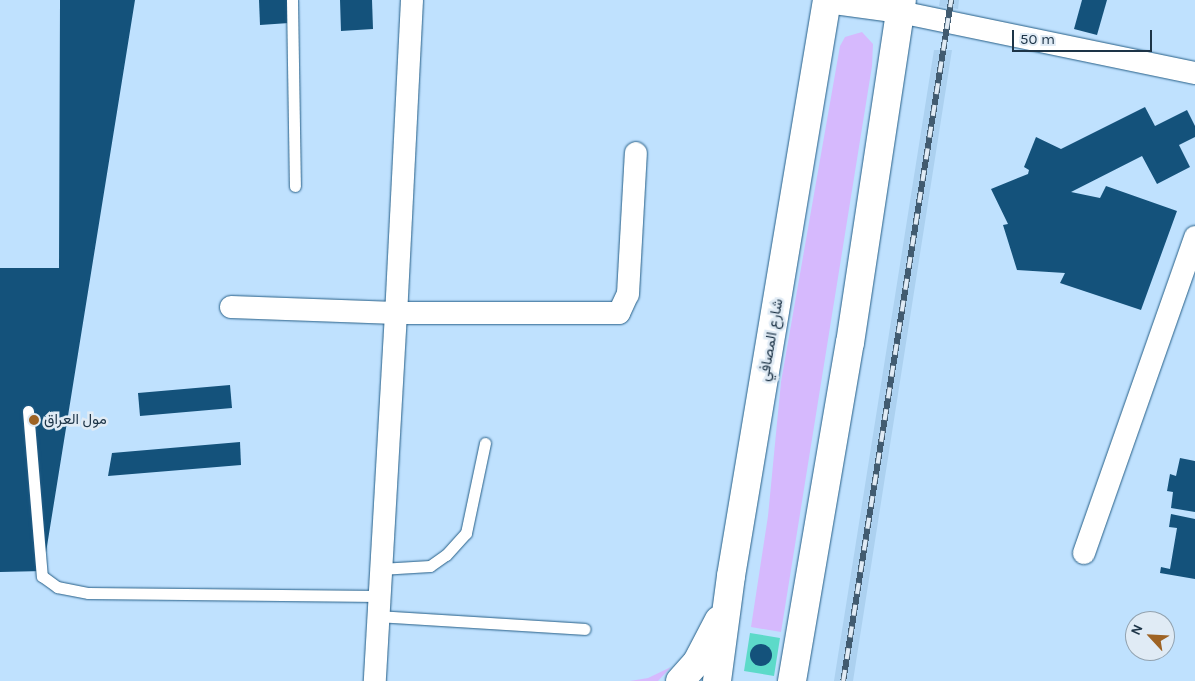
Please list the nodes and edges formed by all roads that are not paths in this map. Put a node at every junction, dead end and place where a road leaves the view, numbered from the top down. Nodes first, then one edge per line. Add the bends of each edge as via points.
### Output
1 (292, 0) edge
2 (412, 0) edge
3 (826, 1) edge
4 (901, 6) edge
5 (1195, 73) edge
6 (636, 153) dead end
7 (295, 186) dead end
8 (1195, 237) edge
9 (231, 307) dead end
10 (396, 313) junction
11 (28, 411) dead end
12 (485, 443) dead end
13 (1084, 553) dead end
14 (380, 569) junction
15 (731, 576) junction
16 (378, 606) junction
17 (585, 629) dead end
18 (794, 668) edge
19 (375, 681) edge
20 (680, 681) edge
21 (717, 681) edge
22 (807, 681) edge

1 - 7 lane
2 - 10 street
3 - 4 street
3 - 15 main road, شارع المصافي
4 - 5 street
4 - 18 main road via 850,343
6 - 10 street via 628,294 619,313
8 - 13 street
9 - 10 street
10 - 14 street
11 - 16 lane via 42,576 57,587 88,593
12 - 14 lane via 466,533 446,555 430,566
14 - 16 street
15 - 20 main road via 719,621 697,662
15 - 21 main road, شارع المصافي
16 - 17 lane
16 - 19 street
18 - 22 main road

